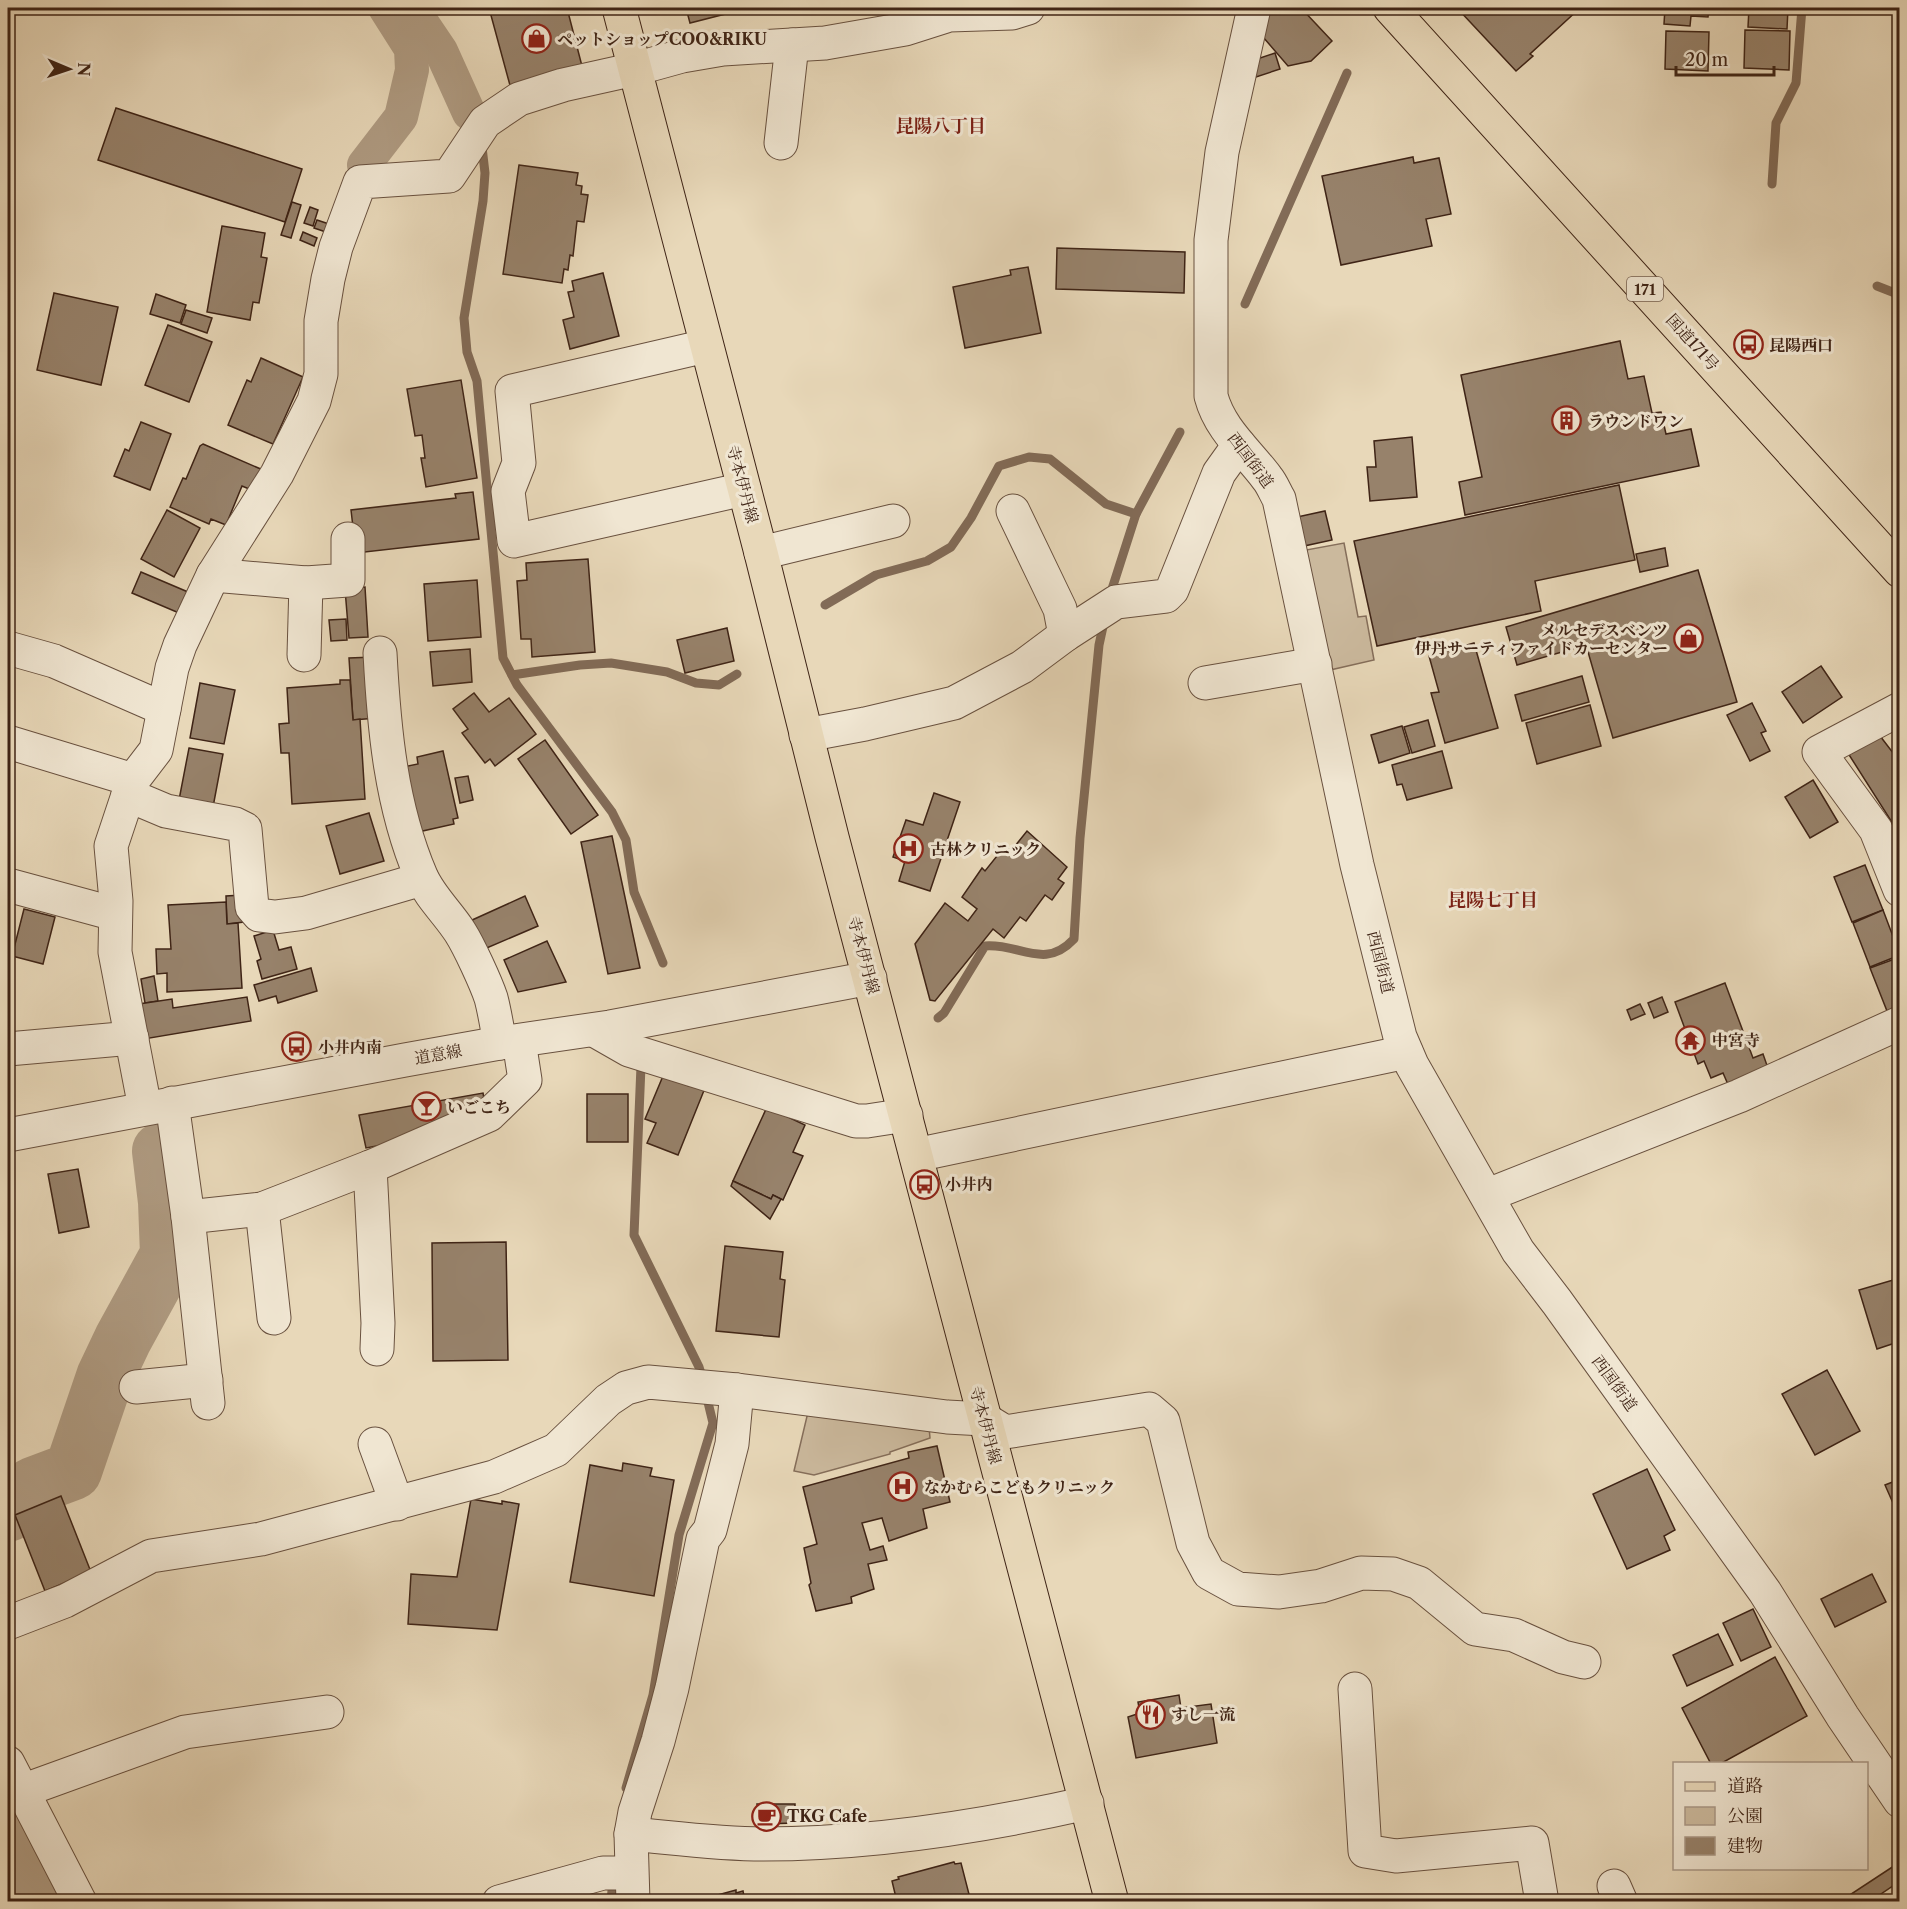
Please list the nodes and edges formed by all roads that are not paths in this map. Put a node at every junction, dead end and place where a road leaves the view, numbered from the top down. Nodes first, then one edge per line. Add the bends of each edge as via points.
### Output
1 (619, 8) edge
2 (1028, 8) edge
3 (1254, 8) edge
4 (1390, 8) edge
5 (792, 45) junction
6 (635, 69) junction
7 (781, 143) dead end
8 (706, 346) junction
9 (1239, 445) junction
10 (744, 489) junction
11 (1013, 511) dead end
12 (893, 521) dead end
13 (348, 539) dead end
14 (761, 553) junction
15 (1899, 571) edge
16 (213, 575) junction
17 (306, 583) junction
18 (1065, 635) junction
19 (8, 648) edge
20 (380, 653) dead end
21 (304, 655) dead end
22 (1315, 664) junction
23 (1205, 683) dead end
24 (164, 709) junction
25 (1899, 709) edge
26 (806, 735) junction
27 (8, 742) edge
28 (131, 787) junction
29 (422, 879) junction
30 (8, 885) edge
31 (1899, 890) edge
32 (115, 914) junction
33 (870, 978) junction
34 (1899, 1023) edge
35 (594, 1030) junction
36 (132, 1038) junction
37 (509, 1042) junction
38 (8, 1049) edge
39 (1406, 1052) junction
40 (158, 1106) junction
41 (906, 1115) junction
42 (8, 1135) edge
43 (916, 1155) junction
44 (370, 1167) junction
45 (1488, 1196) junction
46 (262, 1209) junction
47 (188, 1216) junction
48 (274, 1318) dead end
49 (386, 1332) dead end
50 (136, 1387) dead end
51 (737, 1390) junction
52 (984, 1419) junction
53 (375, 1444) dead end
54 (397, 1504) junction
55 (8, 1623) edge
56 (1584, 1662) dead end
57 (1355, 1689) dead end
58 (327, 1712) dead end
59 (15, 1777) edge
60 (1899, 1801) edge
61 (1087, 1803) junction
62 (631, 1834) junction
63 (632, 1888) edge
64 (80, 1902) edge
65 (499, 1902) edge
66 (1112, 1902) edge
67 (1542, 1902) edge

1 - 6 main road, 寺本伊丹線
2 - 5 street via 1012,14 949,15 905,29
3 - 9 street, 西国街道 via 1222,152 1211,240 1211,396 1215,412
4 - 15 main road, 国道171号 / 171
5 - 6 street via 682,56
5 - 7 street
6 - 8 main road, 寺本伊丹線
6 - 16 street via 519,99 485,122 448,176 360,182 336,247 322,305 321,374 314,401 277,474
8 - 10 main road, 寺本伊丹線
8 - 10 street via 512,390 519,463 508,491 514,541
9 - 18 street via 1219,473 1172,590 1166,596 1116,602
9 - 22 street, 西国街道 via 1268,478 1279,499
10 - 14 main road, 寺本伊丹線
11 - 18 street via 1060,609
12 - 14 street
13 - 17 street via 348,580
14 - 26 main road, 寺本伊丹線
16 - 17 street
16 - 24 street via 180,645
17 - 21 street
18 - 26 street via 1022,667 954,703
19 - 24 street via 54,661
20 - 29 street via 397,799
22 - 23 street
22 - 39 street, 西国街道 via 1357,865
24 - 28 street via 156,750
25 - 31 street via 1819,752 1876,830
26 - 33 main road, 寺本伊丹線
27 - 28 street
28 - 29 street via 166,811 245,829 252,907 259,915 306,913
28 - 32 street via 111,846
29 - 37 street via 461,934
30 - 32 street
32 - 36 street via 115,952
33 - 35 street, 道意線
33 - 41 main road, 寺本伊丹線
34 - 45 street via 1738,1096
35 - 37 street, 道意線
35 - 41 street via 629,1050 855,1121
36 - 38 street
36 - 40 street
37 - 40 street, 道意線
37 - 44 street via 525,1080 489,1115
39 - 43 street
39 - 45 street, 西国街道
40 - 42 street, 道意線
40 - 47 street
41 - 43 main road, 寺本伊丹線
43 - 52 main road, 寺本伊丹線
44 - 46 street
44 - 49 street
45 - 60 street, 西国街道 via 1518,1251 1765,1592
46 - 47 street
46 - 48 street
47 - 50 street via 211,1314 207,1392
51 - 52 street
51 - 54 street via 648,1382 626,1388 555,1450 494,1477
51 - 62 street via 732,1444 710,1530 703,1539 672,1688
52 - 56 street via 1005,1432 1149,1409 1162,1421 1193,1543 1209,1573 1238,1589 1279,1592 1321,1586 1361,1573 1392,1574 1419,1583 1475,1629 1514,1635
52 - 61 main road, 寺本伊丹線
53 - 54 street
54 - 55 street via 261,1539 151,1556 64,1601
57 - 67 street via 1365,1851 1396,1856 1532,1843
58 - 59 street via 185,1732
59 - 64 street
61 - 62 street via 860,1841 762,1844
61 - 66 main road, 寺本伊丹線
62 - 63 street
63 - 65 street via 603,1873

